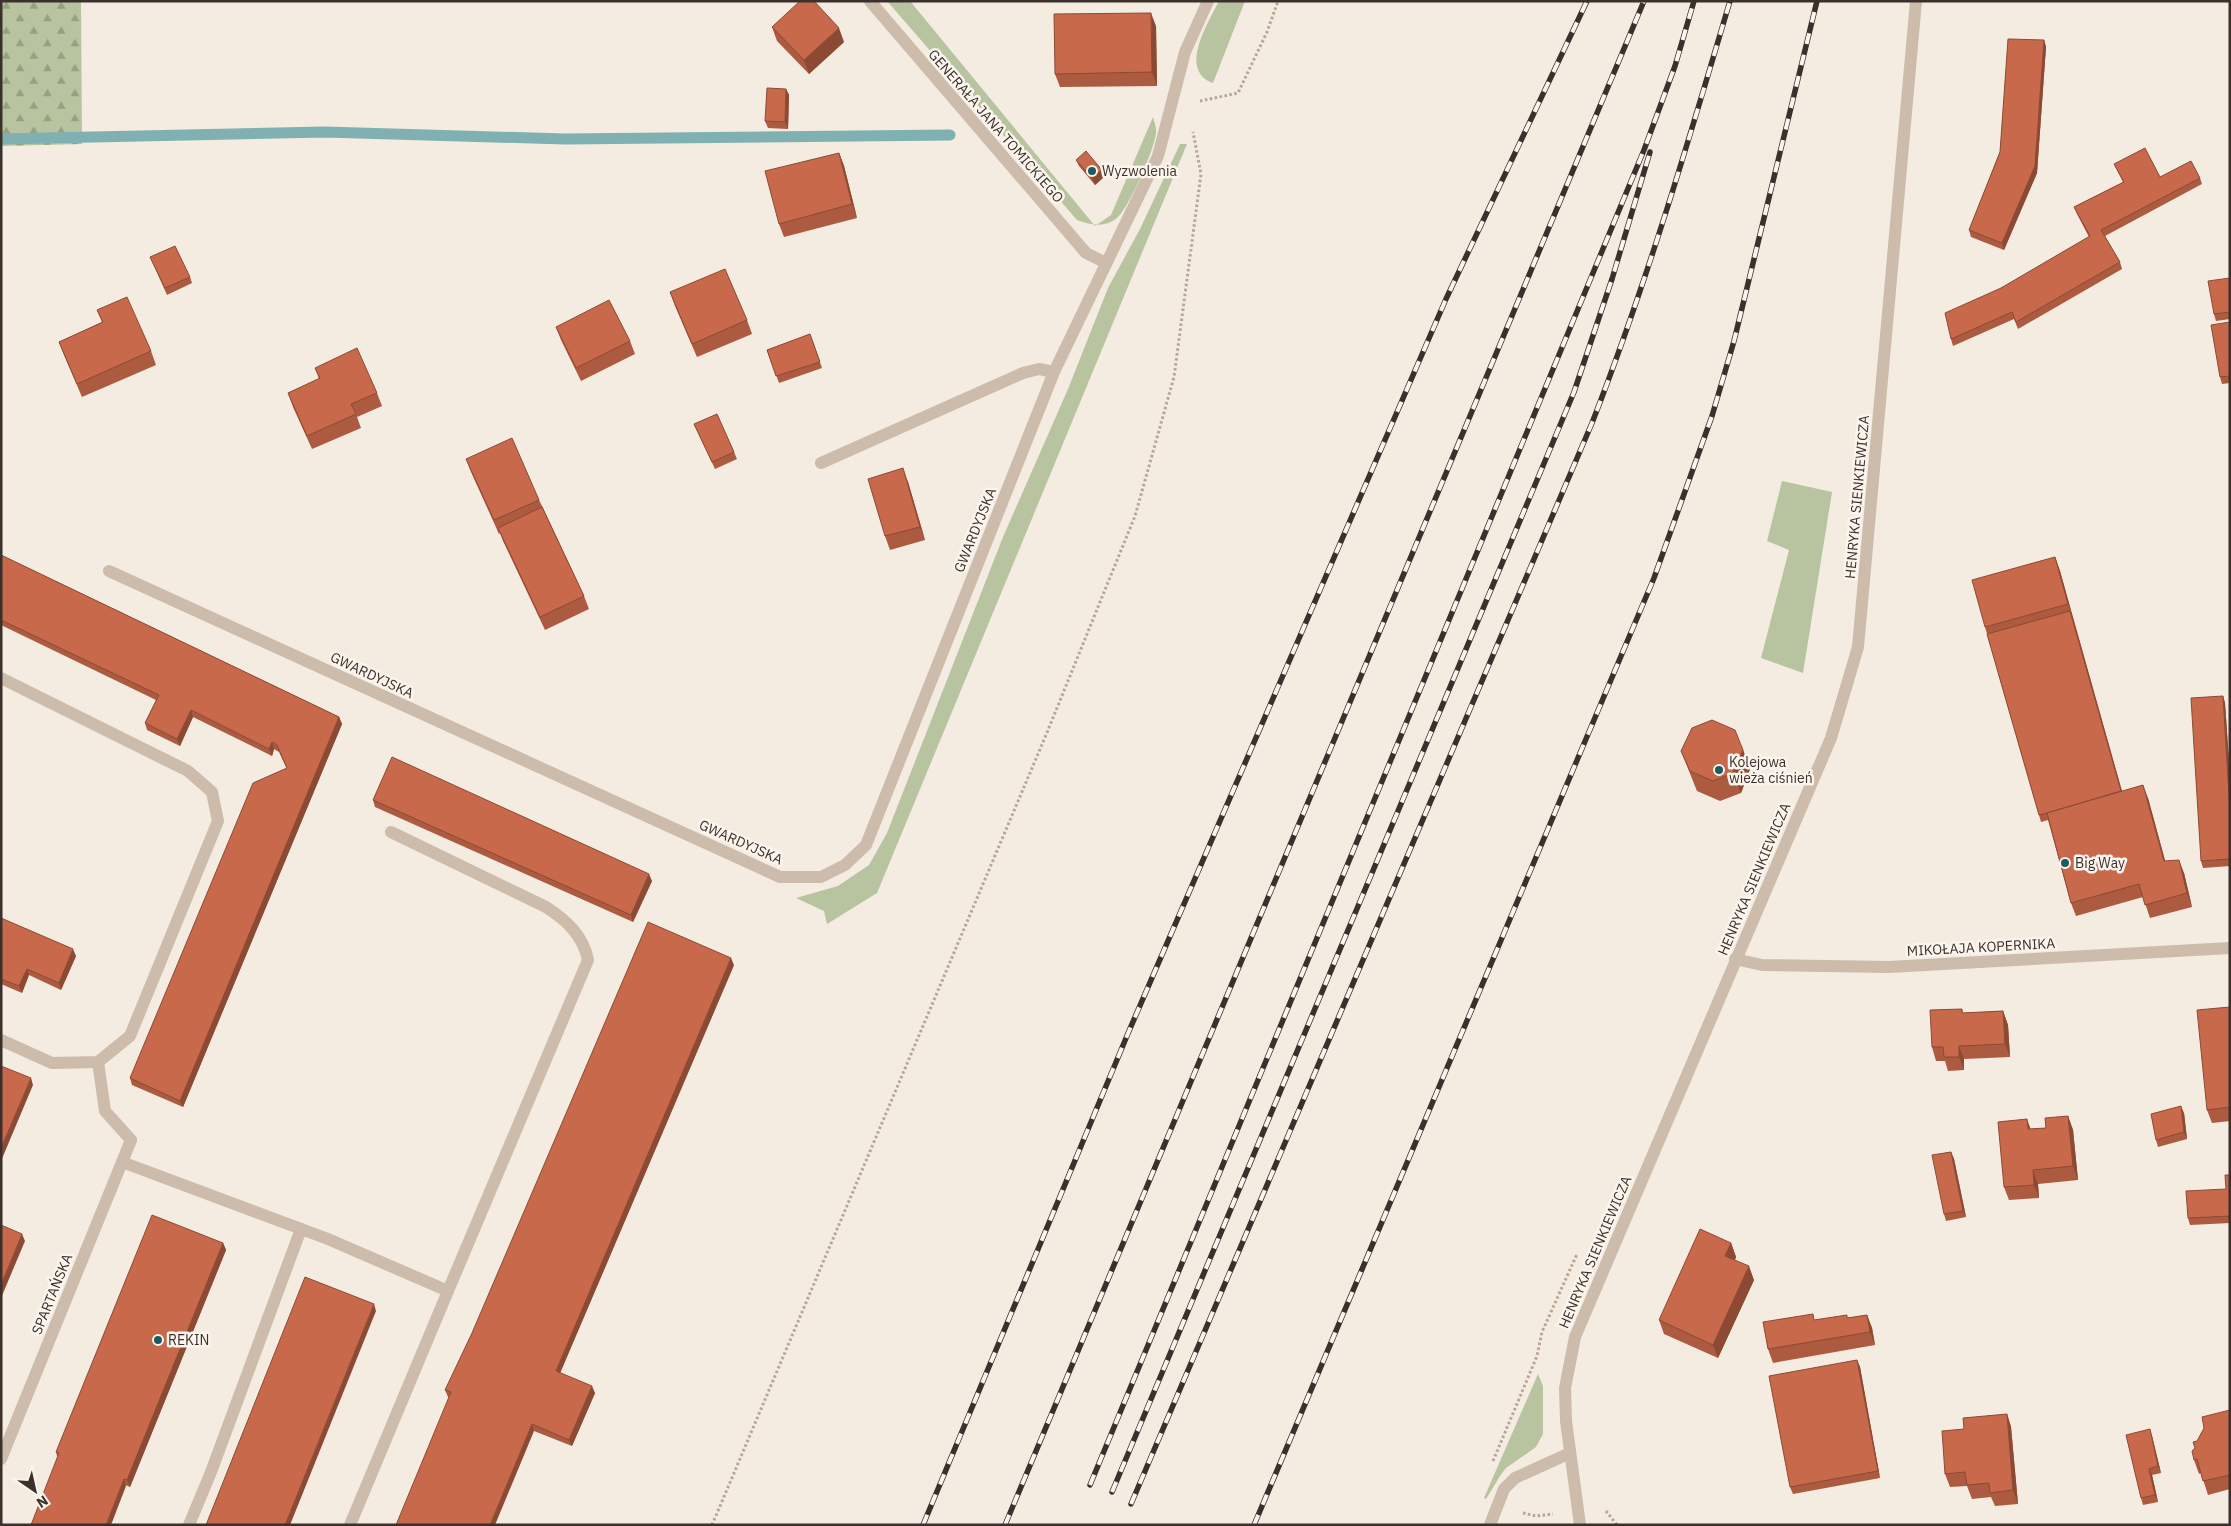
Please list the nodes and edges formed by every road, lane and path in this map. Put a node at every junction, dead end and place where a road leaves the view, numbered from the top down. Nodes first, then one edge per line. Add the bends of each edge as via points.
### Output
1 (870, 1) edge
2 (1208, 1) edge
3 (1278, 1) edge
4 (1916, 1) edge
5 (1170, 107) junction
6 (1106, 262) junction
7 (1054, 372) junction
8 (821, 463) dead end
9 (109, 571) dead end
10 (1, 678) edge
11 (391, 832) dead end
12 (2230, 948) edge
13 (1735, 959) junction
14 (1, 1040) edge
15 (98, 1062) junction
16 (122, 1162) junction
17 (301, 1229) junction
18 (1577, 1254) dead end
19 (448, 1291) junction
20 (1570, 1453) junction
21 (1, 1459) edge
22 (1492, 1463) dead end
23 (1497, 1506) junction
24 (1578, 1511) junction
25 (189, 1525) edge
26 (350, 1525) edge
27 (712, 1525) edge
28 (1490, 1525) edge
29 (1580, 1525) edge
30 (1617, 1525) edge

1 - 6 street, GENERAŁA JANA TOMICKIEGO via 1086,253
2 - 5 street, GWARDYJSKA via 1184,52
3 - 5 path via 1238,93
4 - 13 street, HENRYKA SIENKIEWICZA via 1858,647 1831,738
5 - 6 street, GWARDYJSKA via 1158,156
5 - 27 path via 1193,133 1201,174 1174,377 1135,516 1046,736
6 - 7 street, GWARDYJSKA
7 - 8 street via 1039,369 1023,373
7 - 9 street, GWARDYJSKA via 866,845 845,865 821,877 780,877
10 - 15 street via 188,771 212,792 218,821 130,1036
11 - 19 street via 565,919 585,944 588,960
12 - 13 street, MIKOŁAJA KOPERNIKA via 1889,967 1762,965
13 - 20 street, HENRYKA SIENKIEWICZA via 1575,1338 1565,1388
14 - 15 street via 52,1063
15 - 16 street, SPARTAŃSKA via 105,1111 131,1140
16 - 17 street
16 - 21 street, SPARTAŃSKA
17 - 19 street
17 - 25 street
18 - 22 path via 1542,1332 1537,1356
19 - 26 street
20 - 23 street via 1515,1478 1504,1489
20 - 24 street, HENRYKA SIENKIEWICZA
23 - 24 path via 1536,1516
23 - 28 street
24 - 29 street, HENRYKA SIENKIEWICZA
24 - 30 path via 1603,1508

